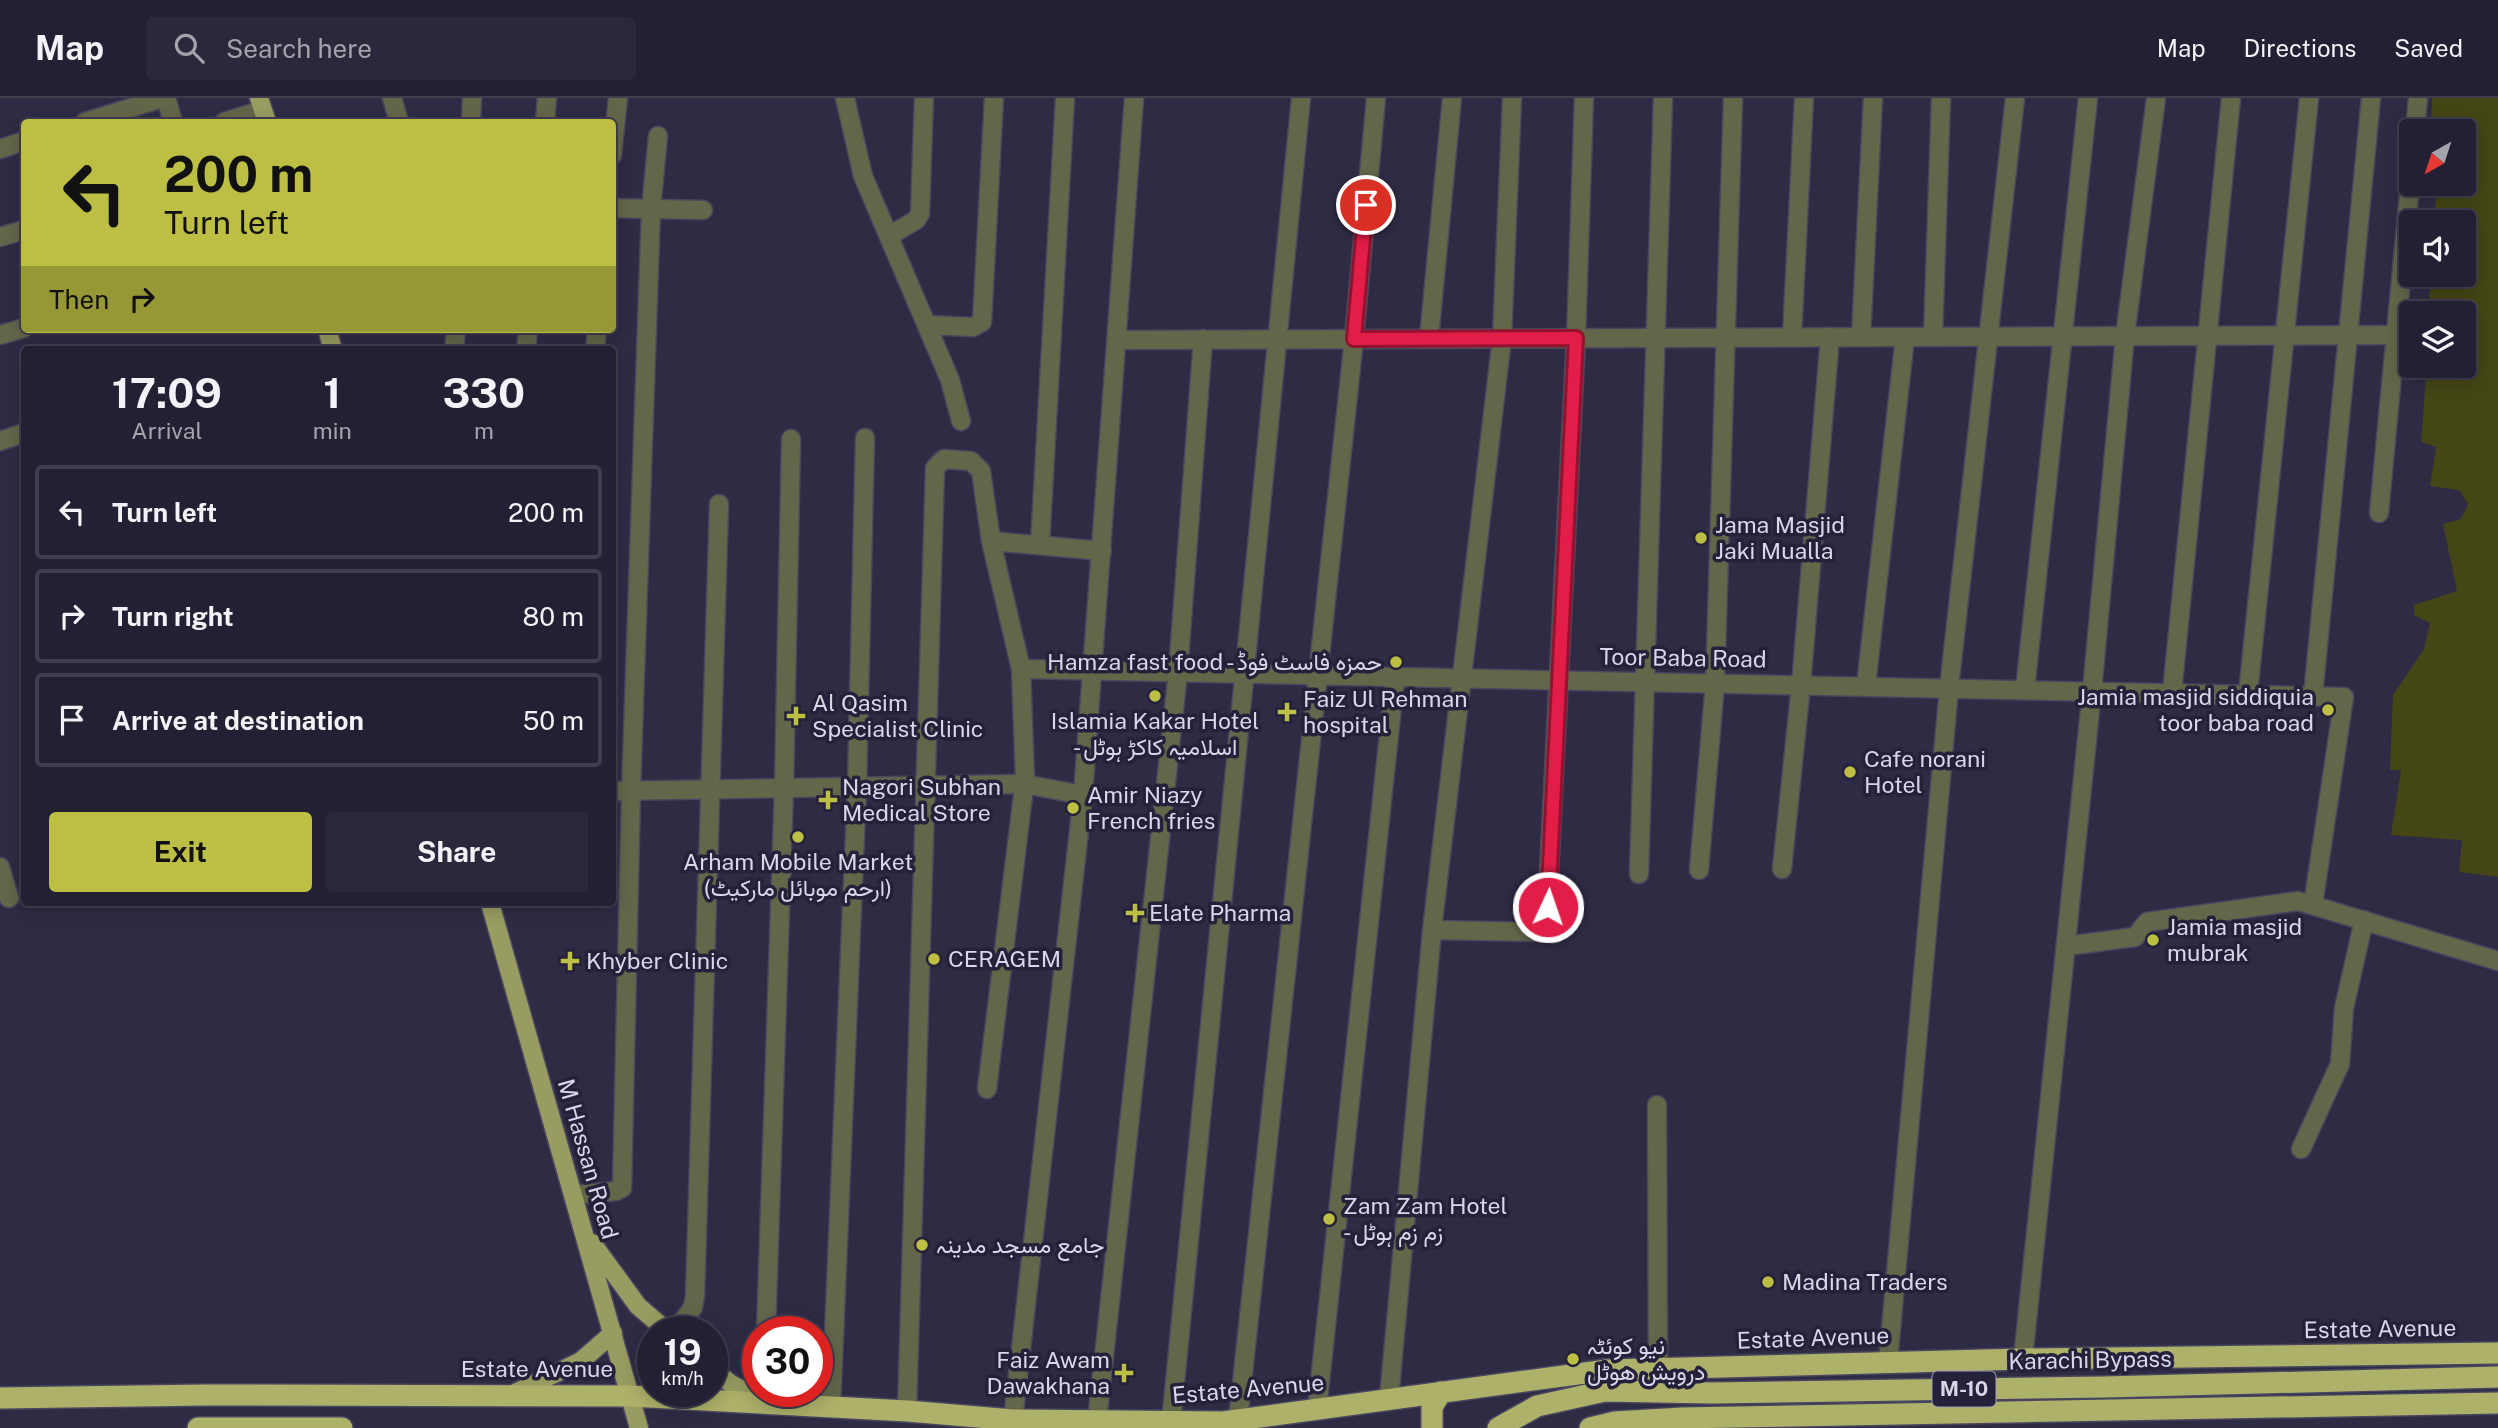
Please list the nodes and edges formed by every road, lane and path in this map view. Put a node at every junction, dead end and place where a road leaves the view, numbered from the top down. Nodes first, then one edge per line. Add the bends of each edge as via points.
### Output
1 (164, 98) edge
2 (392, 98) edge
3 (472, 98) edge
4 (547, 98) edge
5 (618, 98) edge
6 (845, 98) edge
7 (924, 98) edge
8 (994, 98) edge
9 (1065, 98) edge
10 (1134, 98) edge
11 (1301, 98) edge
12 (1376, 98) edge
13 (1452, 98) edge
14 (1513, 98) edge
15 (1584, 98) edge
16 (1663, 98) edge
17 (1733, 98) edge
18 (1804, 98) edge
19 (1873, 98) edge
20 (1941, 98) edge
21 (2015, 98) edge
22 (2088, 98) edge
23 (2156, 98) edge
24 (2231, 98) edge
25 (2309, 98) edge
26 (2371, 98) edge
27 (2418, 98) edge
28 (263, 110) edge
29 (95, 119) edge
30 (172, 119) edge
31 (234, 119) edge
32 (399, 119) edge
33 (471, 119) edge
34 (545, 119) edge
35 (616, 119) edge
36 (2416, 119) edge
37 (658, 136) dead end
38 (21, 142) edge
39 (0, 149) edge
40 (2410, 196) edge
41 (616, 208) edge
42 (651, 209) junction
43 (703, 210) dead end
44 (21, 231) edge
45 (889, 236) junction
46 (0, 237) edge
47 (2405, 301) edge
48 (926, 326) junction
49 (21, 329) edge
50 (0, 335) edge
51 (2284, 335) junction
52 (2347, 335) junction
53 (2399, 335) edge
54 (1988, 336) junction
55 (2062, 336) junction
56 (2125, 336) junction
57 (2209, 336) junction
58 (1727, 337) junction
59 (1792, 337) junction
60 (1830, 337) junction
61 (1861, 337) junction
62 (1905, 337) junction
63 (1933, 337) junction
64 (1429, 338) junction
65 (1502, 338) junction
66 (1576, 338) junction
67 (1656, 338) junction
68 (1203, 339) junction
69 (1277, 339) junction
70 (1354, 339) junction
71 (1117, 340) junction
72 (2399, 365) edge
73 (961, 421) dead end
74 (21, 434) edge
75 (865, 438) dead end
76 (791, 439) dead end
77 (0, 441) edge
78 (719, 504) dead end
79 (2379, 513) dead end
80 (991, 541) junction
81 (1040, 545) junction
82 (1102, 551) junction
83 (1021, 668) junction
84 (1094, 670) junction
85 (1178, 672) junction
86 (1245, 674) junction
87 (1317, 676) junction
88 (1395, 678) junction
89 (1460, 679) junction
90 (1558, 680) junction
91 (1645, 682) junction
92 (1714, 683) junction
93 (1801, 685) junction
94 (1866, 687) junction
95 (1949, 688) junction
96 (2025, 690) junction
97 (2092, 691) junction
98 (2172, 693) junction
99 (2248, 694) junction
100 (2313, 696) junction
101 (1024, 784) junction
102 (926, 786) junction
103 (856, 787) junction
104 (784, 788) junction
105 (709, 789) junction
106 (631, 790) junction
107 (616, 791) edge
108 (1083, 795) junction
109 (0, 867) edge
110 (1782, 869) dead end
111 (1699, 870) dead end
112 (1639, 874) dead end
113 (11, 898) edge
114 (2313, 905) junction
115 (491, 906) edge
116 (2364, 920) junction
117 (1432, 930) junction
118 (2066, 946) junction
119 (2498, 961) edge
120 (986, 1089) dead end
121 (1657, 1105) dead end
122 (2301, 1149) dead end
123 (573, 1195) junction
124 (584, 1231) junction
125 (650, 1316) edge
126 (687, 1316) edge
127 (767, 1316) edge
128 (613, 1333) junction
129 (2498, 1353) edge
130 (833, 1357) edge
131 (2023, 1359) junction
132 (1888, 1363) junction
133 (1658, 1369) junction
134 (2498, 1377) edge
135 (1441, 1392) junction
136 (511, 1395) junction
137 (630, 1396) junction
138 (742, 1396) edge
139 (0, 1398) edge
140 (1389, 1399) junction
141 (2498, 1403) edge
142 (831, 1407) edge
143 (907, 1410) junction
144 (1307, 1417) edge
145 (1013, 1420) junction
146 (1097, 1421) junction
147 (1171, 1423) junction
148 (1228, 1423) edge
149 (198, 1428) edge
150 (342, 1428) edge
151 (639, 1428) edge
152 (1432, 1428) edge
153 (1499, 1428) edge
154 (1590, 1428) edge

1 - 29 street
1 - 30 street
2 - 32 street
3 - 33 street
4 - 34 street
5 - 35 street
6 - 45 street via 863,176
7 - 45 street via 920,214
8 - 48 street via 982,323 973,327
9 - 81 street
10 - 71 street
11 - 69 street
12 - 70 street
13 - 64 street
14 - 65 street
15 - 66 street
16 - 67 street
17 - 58 street
18 - 59 street
19 - 61 street
20 - 63 street
21 - 54 street
22 - 55 street
23 - 56 street
24 - 57 street
25 - 51 street
26 - 52 street
27 - 36 street
28 - 31 street
37 - 42 street
38 - 39 street
40 - 47 street
41 - 42 street
42 - 43 street
42 - 106 street
44 - 46 street
45 - 48 street
48 - 73 street via 950,380
49 - 50 street
51 - 52 street
51 - 57 street
51 - 99 street
52 - 53 street
52 - 100 street
54 - 55 street
54 - 63 street
54 - 95 street
55 - 56 street
55 - 96 street
56 - 57 street
56 - 97 street
57 - 98 street
58 - 59 street
58 - 67 street
58 - 92 street
59 - 60 street
60 - 61 street
60 - 93 street
61 - 62 street
62 - 63 street
62 - 94 street
64 - 65 street
64 - 70 street
65 - 66 street
65 - 89 street
66 - 67 street
66 - 90 street
67 - 91 street
68 - 69 street
68 - 71 street
68 - 85 street
69 - 70 street
69 - 86 street
70 - 87 street
71 - 82 street
72 - 79 street
74 - 77 street
75 - 103 street
76 - 104 street
78 - 105 street
80 - 81 street
80 - 83 street
80 - 102 street via 981,471 971,461 939,462 935,468
81 - 82 street
82 - 84 street
83 - 84 street, Toor Baba Road
83 - 101 street
84 - 85 street, Toor Baba Road
84 - 108 street
85 - 86 street, Toor Baba Road
85 - 146 street
86 - 87 street, Toor Baba Road
86 - 147 street
87 - 88 street, Toor Baba Road
87 - 148 street
88 - 89 street, Toor Baba Road
88 - 144 street
89 - 90 street, Toor Baba Road
89 - 117 street
90 - 91 street, Toor Baba Road
90 - 117 street via 1546,932
91 - 92 street, Toor Baba Road
91 - 112 street
92 - 93 street, Toor Baba Road
92 - 111 street
93 - 94 street, Toor Baba Road
93 - 110 street
94 - 95 street, Toor Baba Road
95 - 96 street, Toor Baba Road
95 - 132 street
96 - 97 street, Toor Baba Road
97 - 98 street, Toor Baba Road
97 - 118 street
98 - 99 street, Toor Baba Road
99 - 100 street, Toor Baba Road
100 - 114 street, Toor Baba Road via 2344,697
101 - 102 street
101 - 108 street
101 - 120 street
102 - 103 street
102 - 143 street
103 - 104 street
103 - 130 street
104 - 105 street
104 - 127 street
105 - 106 street
105 - 126 street via 695,1296
106 - 107 street
106 - 123 street via 622,1188
108 - 145 street
109 - 113 street
114 - 116 street
114 - 118 street via 2298,901 2147,922 2135,937
115 - 123 main road, M Hassan Road
116 - 119 street
116 - 122 street via 2344,1008 2340,1064
117 - 140 street
118 - 131 street
121 - 133 street
123 - 124 main road, M Hassan Road
124 - 125 main road
124 - 128 main road, M Hassan Road
128 - 136 main road via 581,1361
128 - 137 main road, M Hassan Road
129 - 131 highway, Estate Avenue
131 - 132 highway, Estate Avenue
132 - 133 highway, Estate Avenue
133 - 135 highway, Estate Avenue via 1607,1370
134 - 153 highway, Karachi Bypass / M-10 via 1725,1393 1605,1391 1537,1406
135 - 140 highway, Estate Avenue
135 - 152 highway via 1432,1407
136 - 137 highway, Estate Avenue
136 - 139 highway, Estate Avenue
137 - 138 highway, Estate Avenue
137 - 151 main road, M Hassan Road
140 - 144 highway, Estate Avenue
141 - 154 highway, M-10 via 1682,1418
142 - 143 highway, Estate Avenue
143 - 145 highway, Estate Avenue
144 - 148 highway, Estate Avenue
145 - 146 highway, Estate Avenue
146 - 147 highway, Estate Avenue
147 - 148 highway, Estate Avenue
149 - 150 highway

